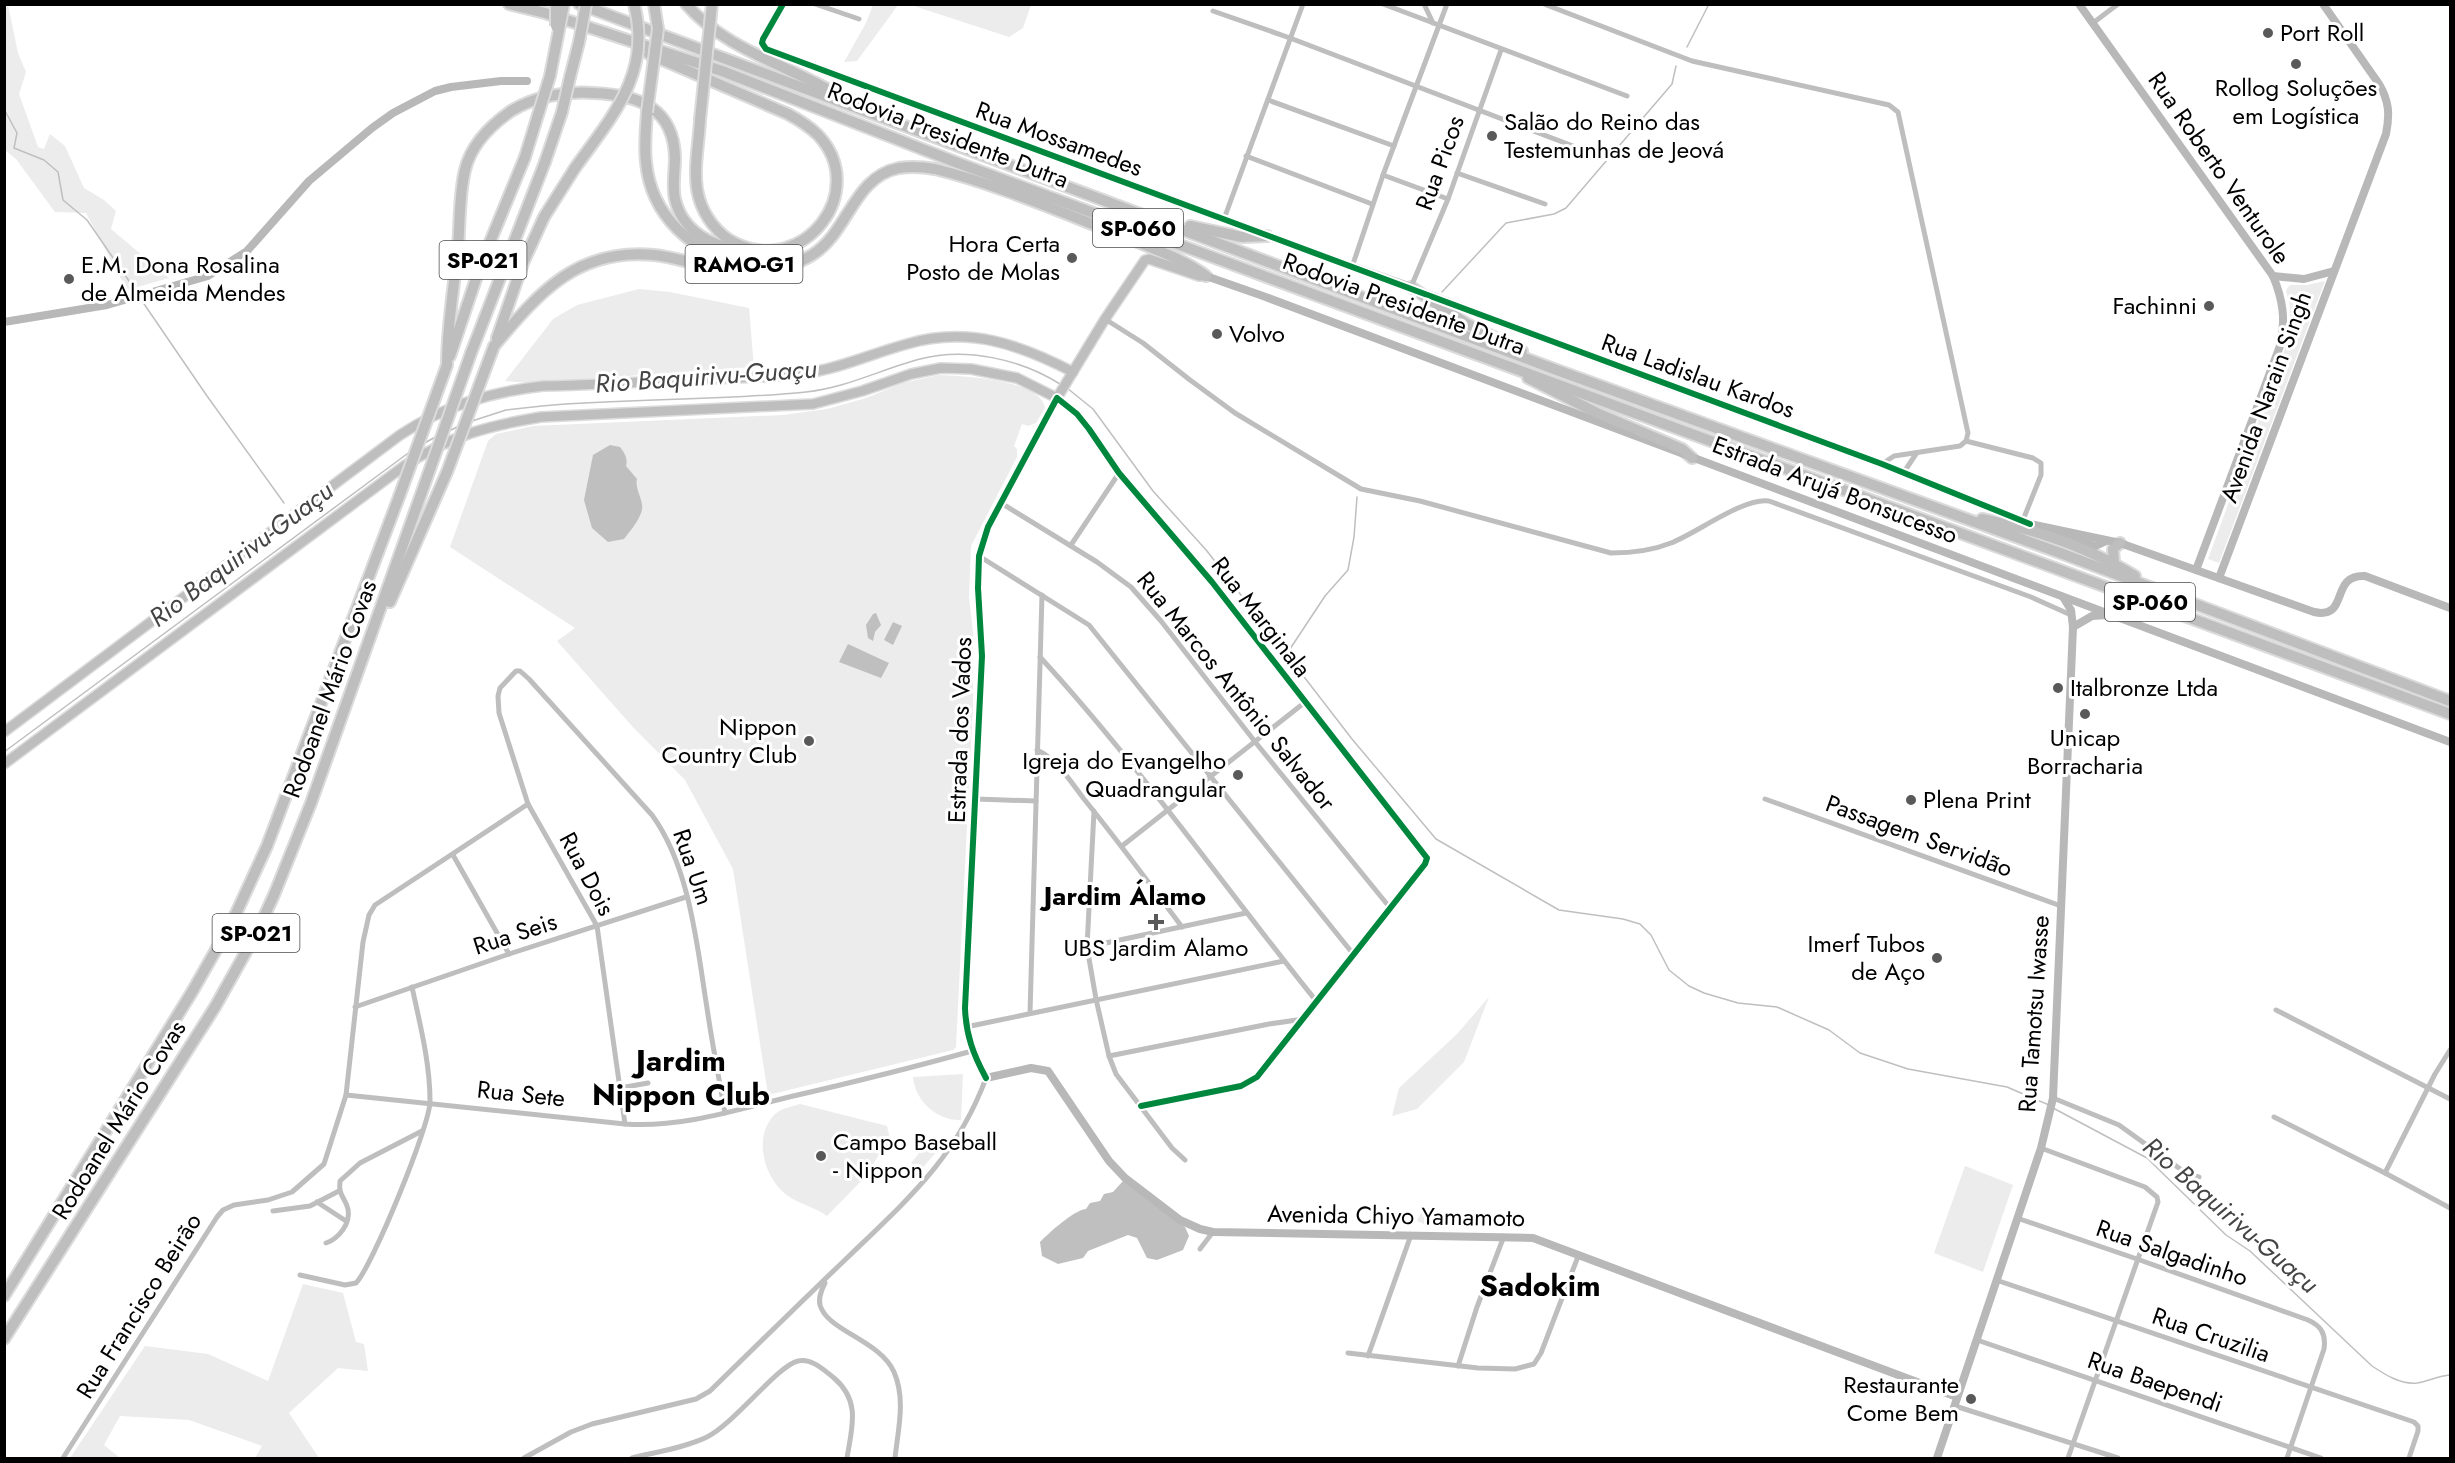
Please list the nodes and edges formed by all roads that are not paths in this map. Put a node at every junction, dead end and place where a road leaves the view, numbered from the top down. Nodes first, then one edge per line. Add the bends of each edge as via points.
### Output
1 (508, 4) edge
2 (556, 4) edge
3 (564, 4) edge
4 (579, 4) edge
5 (586, 4) edge
6 (634, 4) edge
7 (654, 4) edge
8 (686, 4) edge
9 (712, 4) edge
10 (783, 4) edge
11 (814, 4) edge
12 (1303, 4) edge
13 (1383, 4) edge
14 (1424, 4) edge
15 (1447, 4) edge
16 (1544, 4) edge
17 (2079, 4) edge
18 (2118, 4) edge
19 (2323, 4) edge
20 (1213, 11) dead end
21 (858, 19) dead end
22 (2093, 23) junction
23 (1436, 25) junction
24 (592, 29) junction
25 (558, 38) junction
26 (1290, 38) junction
27 (1501, 50) junction
28 (527, 81) dead end
29 (1416, 88) junction
30 (1627, 96) dead end
31 (1268, 100) junction
32 (1478, 109) junction
33 (861, 110) junction
34 (1394, 146) junction
35 (1586, 151) dead end
36 (1246, 156) junction
37 (1457, 173) junction
38 (1383, 175) junction
39 (1448, 198) junction
40 (1372, 204) junction
41 (1545, 204) dead end
42 (1138, 212) junction
43 (1224, 219) junction
44 (1267, 236) junction
45 (743, 247) junction
46 (746, 265) junction
47 (1352, 267) junction
48 (2334, 271) junction
49 (1206, 276) junction
50 (2273, 276) junction
51 (1411, 287) junction
52 (1105, 318) junction
53 (4, 321) edge
54 (494, 346) junction
55 (1505, 364) junction
56 (447, 365) junction
57 (1554, 369) junction
58 (1071, 375) junction
59 (1059, 395) junction
60 (1966, 441) junction
61 (1916, 454) junction
62 (1692, 458) junction
63 (1882, 464) junction
64 (1904, 472) junction
65 (1119, 473) junction
66 (1001, 503) junction
67 (1949, 512) junction
68 (2027, 522) junction
69 (2003, 523) junction
70 (2120, 543) junction
71 (1071, 545) junction
72 (979, 556) junction
73 (2114, 563) junction
74 (2196, 570) junction
75 (2219, 578) junction
76 (2165, 592) junction
77 (1042, 595) junction
78 (2063, 597) junction
79 (2451, 608) edge
80 (2108, 614) junction
81 (2072, 616) junction
82 (377, 622) junction
83 (2073, 627) junction
84 (1040, 657) junction
85 (529, 680) joint
86 (2451, 701) edge
87 (1304, 703) junction
88 (2451, 714) edge
89 (4, 732) edge
90 (2451, 742) edge
91 (1256, 743) junction
92 (1037, 750) junction
93 (4, 764) edge
94 (1211, 777) junction
95 (976, 799) junction
96 (1765, 800) dead end
97 (1036, 801) junction
98 (528, 804) junction
99 (1094, 811) junction
100 (1168, 812) junction
101 (1122, 846) junction
102 (453, 855) junction
103 (686, 897) junction
104 (2061, 906) junction
105 (1391, 909) junction
106 (1246, 913) junction
107 (597, 926) junction
108 (1182, 927) junction
109 (1088, 947) junction
110 (509, 954) junction
111 (1354, 955) junction
112 (1284, 961) junction
113 (412, 987) junction
114 (1096, 999) junction
115 (1317, 1002) junction
116 (355, 1007) junction
117 (2276, 1010) dead end
118 (1030, 1013) junction
119 (1304, 1019) junction
120 (966, 1028) junction
121 (2451, 1050) edge
122 (972, 1051) junction
123 (1109, 1056) junction
124 (986, 1078) junction
125 (648, 1083) dead end
126 (2428, 1087) junction
127 (620, 1088) junction
128 (346, 1095) junction
129 (2052, 1099) junction
130 (2451, 1099) edge
131 (431, 1103) junction
132 (1141, 1106) junction
133 (725, 1113) junction
134 (2274, 1118) dead end
135 (625, 1124) junction
136 (422, 1131) junction
137 (2041, 1148) junction
138 (1185, 1160) dead end
139 (2385, 1173) junction
140 (2199, 1177) dead end
141 (339, 1191) junction
142 (317, 1202) junction
143 (2451, 1209) edge
144 (273, 1211) dead end
145 (2017, 1218) junction
146 (346, 1221) junction
147 (1213, 1232) junction
148 (1411, 1234) junction
149 (1504, 1236) junction
150 (326, 1244) dead end
151 (1200, 1249) dead end
152 (1579, 1254) junction
153 (2138, 1259) junction
154 (300, 1275) dead end
155 (827, 1278) junction
156 (1996, 1280) junction
157 (4, 1296) edge
158 (2116, 1321) junction
159 (4, 1339) edge
160 (1977, 1340) junction
161 (1348, 1353) dead end
162 (1368, 1356) junction
163 (1458, 1366) junction
164 (2095, 1381) junction
165 (2310, 1388) junction
166 (1958, 1397) junction
167 (1954, 1406) junction
168 (2073, 1444) junction
169 (2290, 1448) junction
170 (63, 1458) edge
171 (524, 1458) edge
172 (632, 1458) edge
173 (847, 1458) edge
174 (895, 1458) edge
175 (1937, 1458) edge
176 (2068, 1458) edge
177 (2117, 1458) edge
178 (2287, 1458) edge
179 (2321, 1458) edge
180 (2409, 1458) edge

1 - 24 highway, Rodovia Presidente Dutra / SP-060
2 - 25 highway, bridge
3 - 25 highway, Rodoanel Mário Covas / SP-021, bridge
4 - 33 highway, Rodovia Presidente Dutra / SP-060
5 - 82 highway, Rodoanel Mário Covas / SP-021, bridge via 562,112 471,353
6 - 54 highway, bridge via 640,39 634,73 625,94 544,218 523,263
7 - 46 highway, RAMO-G1, bridge via 658,29 645,148 653,191 674,227 700,248
8 - 33 highway via 703,22 732,41 825,87
9 - 45 highway, bridge via 700,120 699,200 719,231
10 - 43 street, Rua Mossamedes via 763,39 766,49
11 - 21 street
12 - 26 street
13 - 23 street
14 - 23 street
15 - 23 street
16 - 60 street via 1677,56 1896,109 1967,430
17 - 22 street, Rua Roberto Venturole
18 - 22 street
19 - 48 street, Avenida Narain Singh via 2379,84 2390,116
20 - 26 street
22 - 50 street, Rua Roberto Venturole
23 - 27 street
23 - 29 street
24 - 45 highway via 788,114 823,142 833,161 836,179 833,199 822,223 803,242 788,249
24 - 55 highway, Rodovia Presidente Dutra / SP-060 via 722,72
25 - 56 highway, Rodoanel Mário Covas / SP-021, bridge via 525,157
26 - 29 street
26 - 31 street
27 - 30 street
27 - 32 street, Rua Picos
28 - 53 street via 451,87 412,102 328,164 247,251 208,276 87,309
29 - 32 street
29 - 34 street
31 - 34 street
31 - 36 street
32 - 35 street
32 - 37 street, Rua Picos
33 - 42 highway, Rodovia Presidente Dutra / SP-060
34 - 38 street
36 - 40 street
36 - 43 street
37 - 39 street, Rua Picos
37 - 41 street
38 - 39 street
38 - 40 street
39 - 51 street, Rua Picos
40 - 47 street
42 - 44 highway via 1155,213 1214,232
42 - 57 highway, Rodovia Presidente Dutra / SP-060
43 - 44 street, Rua Mossamedes
44 - 47 street, Rua Mossamedes
45 - 56 highway via 731,248 708,241 685,219 675,200 675,157 669,127 653,107 631,98 592,92 555,94 522,104 487,130 465,170 447,332
46 - 49 highway, RAMO-G1 via 788,266 814,254 835,234 871,181 884,173 912,166 934,169 1052,208 1147,246
46 - 54 highway via 723,269 648,255 623,255 587,264 531,301
47 - 51 street, Rua Ladislau Kardos
48 - 50 street via 2304,279
48 - 75 street, Avenida Narain Singh
49 - 52 main road via 1144,260
49 - 62 street, Estrada Arujá Bonsucesso
50 - 74 street, Rua Roberto Venturole via 2284,315 2280,346
51 - 57 highway via 1467,324
51 - 63 street, Rua Ladislau Kardos
52 - 58 main road
52 - 81 street via 1235,413 1361,489 1420,501 1611,553 1656,549 1747,504 1769,501 2020,593
54 - 82 highway, bridge via 447,472 394,596
55 - 62 highway via 1562,396 1682,449
55 - 88 highway, Rodovia Presidente Dutra / SP-060
56 - 157 highway, Rodoanel Mário Covas / SP-021, bridge via 267,846 233,920
57 - 67 highway, Rodovia Presidente Dutra / SP-060
58 - 59 main road
58 - 89 main road via 1006,343 929,338 808,373 543,386 471,399 400,435
59 - 65 street, Rua Marginala via 1089,429
59 - 66 street, Estrada dos Vados
59 - 93 main road via 1017,378 971,369 941,369 910,374 813,404 542,417 469,432 399,470
60 - 61 street via 1956,447
60 - 68 street via 2041,463 2042,475
61 - 63 street via 1894,456
61 - 64 street
62 - 78 street, Estrada Arujá Bonsucesso
63 - 64 street, Rua Ladislau Kardos
64 - 68 street, Rua Ladislau Kardos
65 - 71 street
65 - 87 street, Rua Marginala via 1212,582
66 - 71 street, Rua Marcos Antônio Salvador
66 - 72 street, Estrada dos Vados
67 - 69 highway
67 - 76 highway, Rodovia Presidente Dutra / SP-060
68 - 69 highway
68 - 70 street, Rua Ladislau Kardos via 2096,546 2106,541
69 - 73 highway
70 - 73 highway via 2113,549
70 - 74 street
71 - 91 street, Rua Marcos Antônio Salvador via 1131,587
72 - 77 street
72 - 95 street, Estrada dos Vados via 982,646
73 - 76 highway
74 - 75 street
75 - 79 street via 2319,613 2333,608 2347,581 2358,575
76 - 86 highway, Rodovia Presidente Dutra / SP-060
77 - 84 street
77 - 94 street via 1089,625
78 - 80 street, Estrada Arujá Bonsucesso
78 - 81 street
80 - 83 street via 2092,616
80 - 90 street, Estrada Arujá Bonsucesso
81 - 83 street, Rua Tamotsu Iwasse
82 - 159 highway, Rodoanel Mário Covas / SP-021 via 291,855 256,934 215,1007
83 - 104 street, Rua Tamotsu Iwasse
84 - 92 street
84 - 100 street
85 - 98 street, Rua Dois via 520,671 512,674 500,688 498,705
85 - 103 street, Rua Um via 662,829
87 - 91 street
87 - 105 street, Rua Marginala via 1426,855 1425,864
91 - 94 street
91 - 105 street, Rua Marcos Antônio Salvador
92 - 97 street
92 - 99 street via 1058,766
94 - 100 street
94 - 111 street
95 - 97 street
95 - 120 street, Estrada dos Vados
96 - 104 street, Passagem Servidão
97 - 118 street
98 - 102 street, Rua Francisco Beirão
98 - 107 street, Rua Dois
99 - 101 street
99 - 109 street
100 - 101 street
100 - 106 street
101 - 108 street
102 - 110 street
102 - 116 street, Rua Francisco Beirão via 383,898 369,915
103 - 107 street, Rua Seis
103 - 133 street, Rua Um via 696,934
104 - 129 street, Rua Tamotsu Iwasse
105 - 111 street
106 - 108 street
106 - 112 street
107 - 110 street, Rua Seis
107 - 127 street, Rua Dois
108 - 109 street
109 - 114 street
110 - 113 street, Rua Seis
111 - 115 street
112 - 114 street
112 - 115 street
113 - 116 street, Rua Seis
113 - 131 street
114 - 118 street
114 - 123 street
115 - 119 street
116 - 128 street, Rua Francisco Beirão
117 - 126 street
118 - 120 street
119 - 123 street
119 - 132 street via 1250,1083
120 - 122 street, Estrada dos Vados
121 - 126 street
122 - 124 street, Estrada dos Vados
122 - 133 street, Rua Sete
123 - 132 street via 1116,1074
124 - 147 street, Avenida Chiyo Yamamoto via 1031,1068 1048,1071 1109,1161 1125,1178 1180,1220
124 - 155 street via 966,1125 939,1163
125 - 127 street
126 - 130 street
126 - 139 street
127 - 135 street, Rua Dois
128 - 131 street, Rua Sete
128 - 170 street, Rua Francisco Beirão via 328,1156 313,1176 280,1197 234,1205 217,1217
129 - 137 street, Rua Tamotsu Iwasse
129 - 140 street via 2119,1125 2183,1171
131 - 135 street, Rua Sete
131 - 136 street
132 - 138 street
133 - 135 street, Rua Sete via 672,1123
134 - 139 street
136 - 141 street via 360,1163 340,1181
136 - 154 street via 381,1240 361,1278 345,1285
137 - 145 street, Rua Tamotsu Iwasse
137 - 153 street via 2155,1194 2157,1202
139 - 143 street
141 - 142 street
141 - 146 street via 348,1210
142 - 144 street
142 - 146 street
145 - 153 street, Rua Salgadinho
145 - 156 street, Rua Tamotsu Iwasse
146 - 150 street via 336,1240
147 - 148 street, Avenida Chiyo Yamamoto
147 - 151 street
148 - 149 street, Avenida Chiyo Yamamoto
148 - 162 street
149 - 152 street, Avenida Chiyo Yamamoto via 1533,1238
149 - 163 street
152 - 163 street via 1534,1364 1515,1369
152 - 166 street, Avenida Chiyo Yamamoto
153 - 158 street
153 - 165 street, Rua Salgadinho via 2315,1323 2325,1337
155 - 171 street via 696,1399 592,1424
155 - 174 street via 819,1298 825,1313 882,1354 894,1371 900,1400
156 - 158 street, Rua Cruzilia
156 - 160 street, Rua Tamotsu Iwasse
158 - 164 street
158 - 165 street, Rua Cruzilia
160 - 164 street, Rua Baependi
160 - 166 street, Rua Tamotsu Iwasse
161 - 162 street
162 - 163 street
164 - 168 street
164 - 169 street, Rua Baependi
165 - 169 street
165 - 180 street, Rua Cruzilia via 2414,1422 2418,1431
166 - 167 street, Rua Tamotsu Iwasse
167 - 168 street
167 - 175 street, Rua Tamotsu Iwasse
168 - 176 street
168 - 177 street
169 - 178 street
169 - 179 street, Rua Baependi
172 - 173 street via 706,1437 724,1426 782,1371 797,1361 808,1361 839,1382 853,1405

